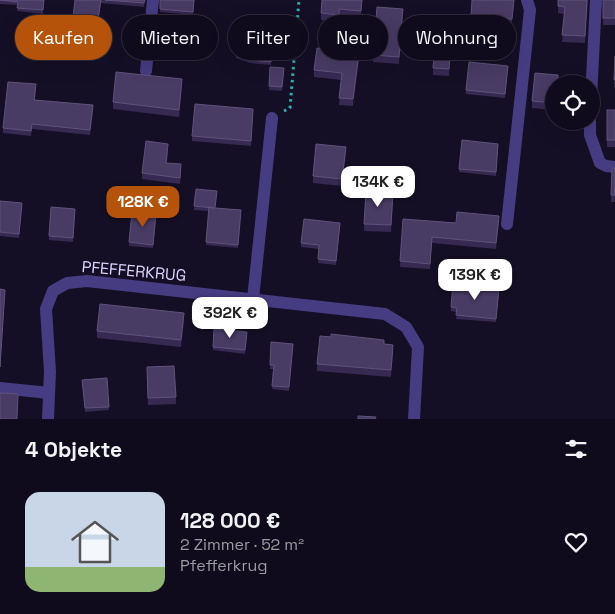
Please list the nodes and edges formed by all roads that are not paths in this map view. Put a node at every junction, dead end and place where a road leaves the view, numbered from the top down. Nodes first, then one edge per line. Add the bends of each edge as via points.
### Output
1 (153, 0) edge
2 (527, 0) edge
3 (596, 0) edge
4 (146, 71) dead end
5 (592, 75) edge
6 (272, 118) road end
7 (590, 130) edge
8 (615, 167) edge
9 (507, 224) dead end
10 (253, 299) junction
11 (0, 388) edge
12 (49, 393) junction
13 (48, 419) edge
14 (414, 419) edge

1 - 4 street
2 - 9 street via 530,10
3 - 5 street
6 - 10 street
7 - 8 street via 600,163
10 - 12 street, PFEFFERKRUG via 86,281 67,283 53,291 46,309
10 - 14 street, PFEFFERKRUG via 385,314 406,327 418,347
11 - 12 street
12 - 13 street, PFEFFERKRUG

